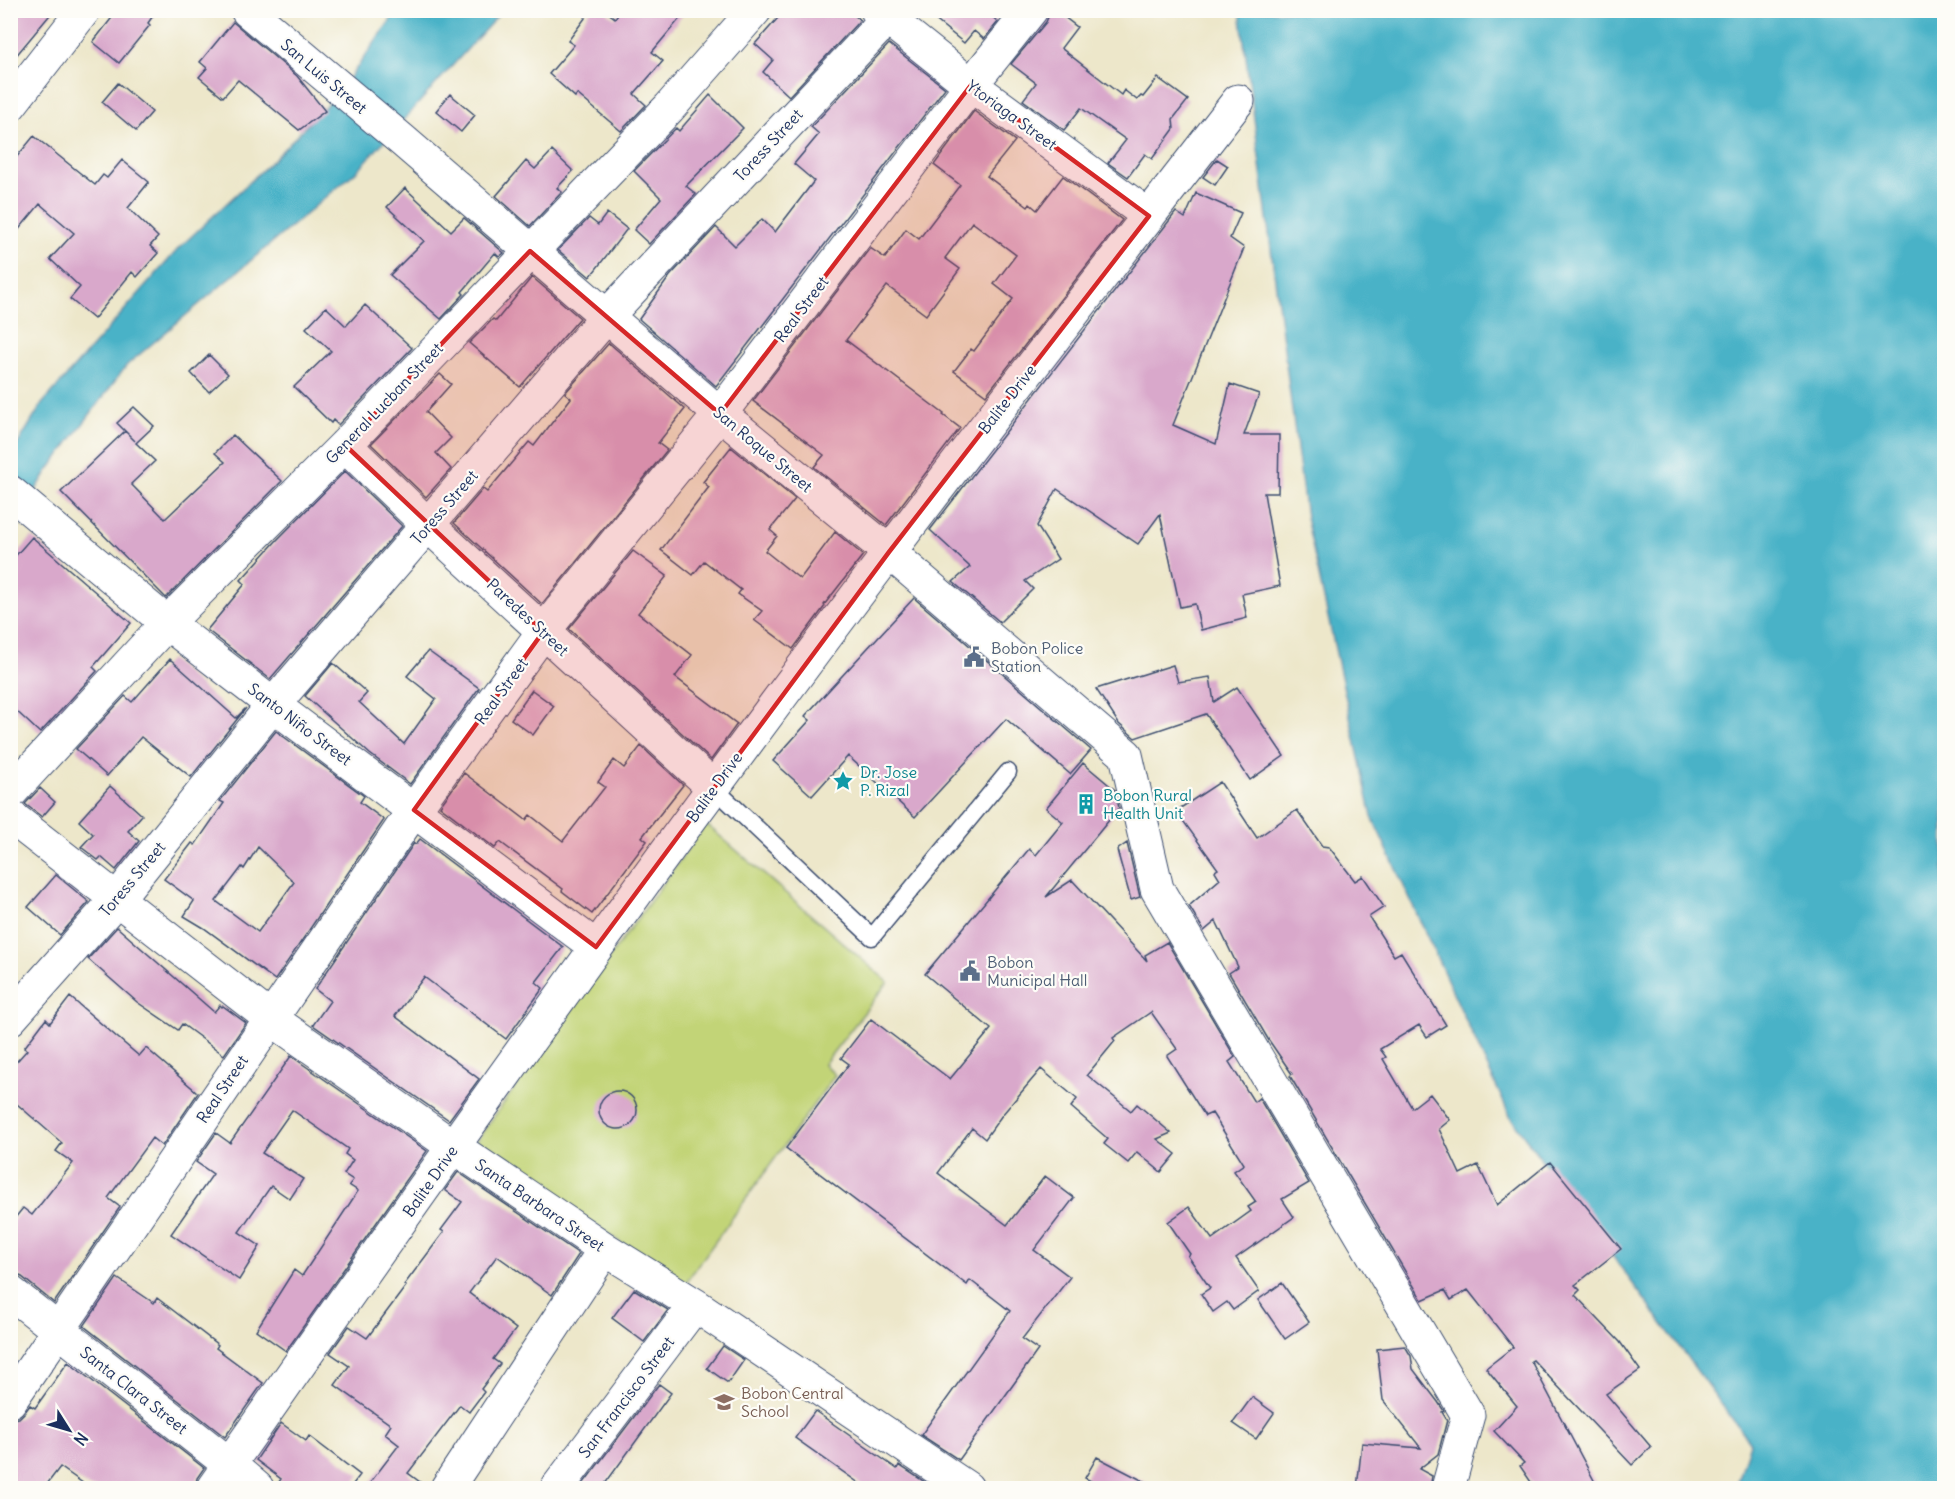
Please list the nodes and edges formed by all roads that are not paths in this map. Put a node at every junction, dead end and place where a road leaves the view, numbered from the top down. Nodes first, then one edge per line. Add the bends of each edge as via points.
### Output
1 (84, 10) edge
2 (247, 10) edge
3 (755, 10) edge
4 (1031, 10) edge
5 (887, 13) edge
6 (971, 85) junction
7 (1238, 101) dead end
8 (10, 105) edge
9 (402, 140) joint
10 (1149, 216) junction
11 (530, 251) junction
12 (606, 317) junction
13 (720, 414) junction
14 (345, 445) junction
15 (10, 492) edge
16 (428, 525) junction
17 (889, 552) junction
18 (167, 622) junction
19 (543, 632) junction
20 (273, 705) junction
21 (1008, 772) dead end
22 (713, 787) junction
23 (10, 793) edge
24 (414, 810) junction
25 (10, 816) edge
26 (116, 900) junction
27 (596, 947) junction
28 (270, 1018) junction
29 (10, 1019) edge
30 (454, 1147) junction
31 (605, 1249) junction
32 (10, 1292) edge
33 (695, 1305) junction
34 (59, 1331) junction
35 (10, 1401) edge
36 (221, 1476) edge
37 (257, 1488) edge
38 (447, 1488) edge
39 (557, 1488) edge
40 (967, 1488) edge
41 (1448, 1488) edge

1 - 8 street
2 - 9 street, San Luis Street
3 - 11 street, General Lucban Street via 669,108
4 - 6 street, Real Street
5 - 6 street, Ytoriaga Street
5 - 12 street, Toress Street
6 - 10 street, Ytoriaga Street
6 - 13 street, Real Street
7 - 10 street, Balite Drive
9 - 11 street, San Roque Street
10 - 17 street, Balite Drive
11 - 12 street, San Roque Street
11 - 14 street, General Lucban Street
12 - 13 street, San Roque Street
12 - 16 street, Toress Street
13 - 17 street, San Roque Street
13 - 19 street, Real Street
14 - 16 street, Paredes Street
14 - 18 street, General Lucban Street
15 - 18 street, Santo Niño Street
16 - 19 street, Paredes Street
16 - 20 street, Toress Street
17 - 22 street, Balite Drive
17 - 41 street, San Roque Street via 1126,755 1157,889 1468,1415
18 - 20 street, Santo Niño Street
18 - 23 street, General Lucban Street
19 - 22 street, Paredes Street
19 - 24 street, Real Street
20 - 24 street, Santo Niño Street
20 - 26 street, Toress Street
21 - 22 lane via 872,937
22 - 27 street, Balite Drive
24 - 27 street, Santo Niño Street
24 - 28 street, Real Street
25 - 26 street, Santa Barbara Street
26 - 28 street, Santa Barbara Street
26 - 29 street, Toress Street
27 - 30 street, Balite Drive
28 - 30 street, Santa Barbara Street
28 - 34 street, Real Street
30 - 31 street, Santa Barbara Street
30 - 36 street, Balite Drive
31 - 33 street, Santa Barbara Street
31 - 38 street
32 - 34 street, Santa Clara Street
33 - 39 street, San Francisco Street
33 - 40 street, Santa Barbara Street
34 - 35 street, Real Street
34 - 36 street, Santa Clara Street
36 - 37 street, Santa Clara Street

